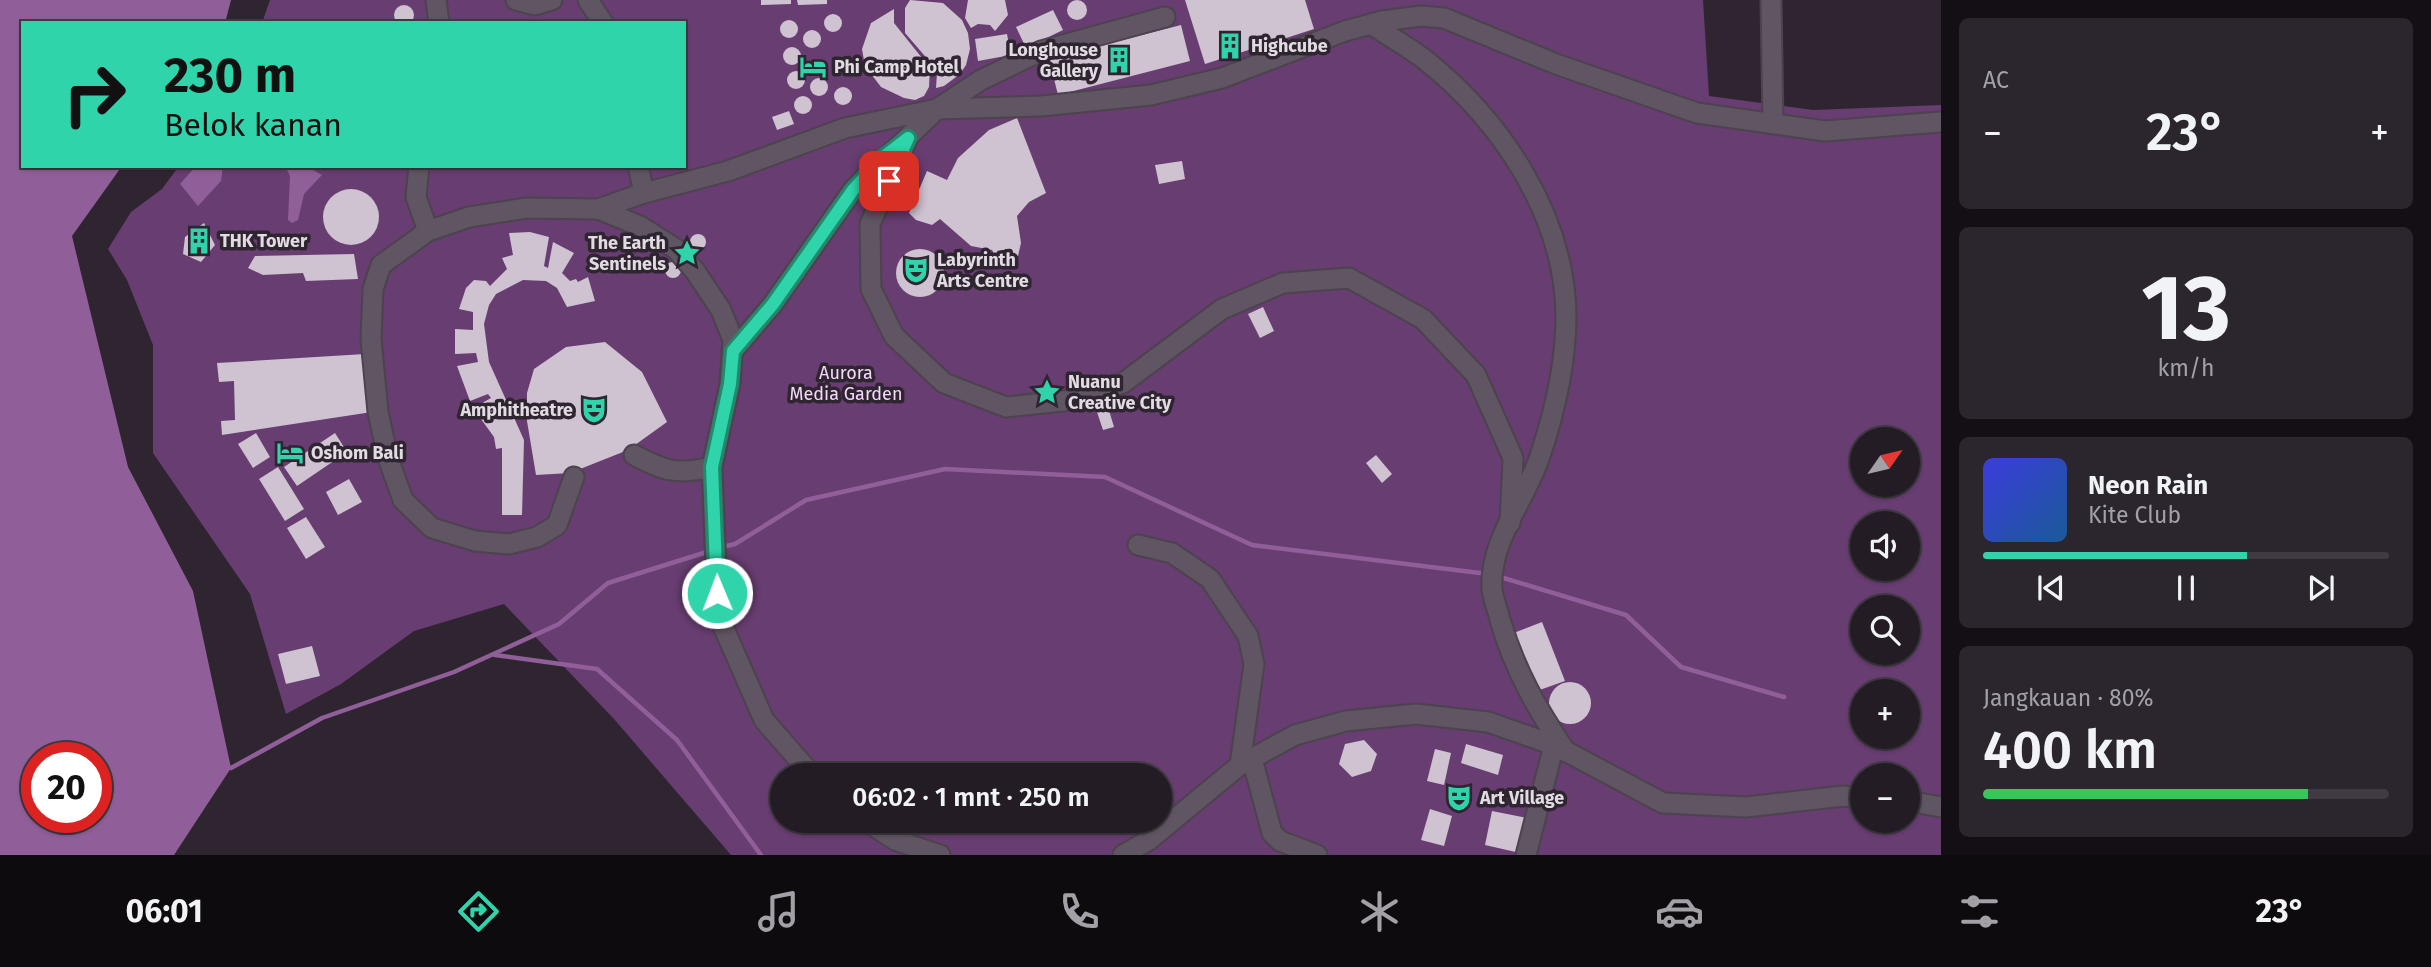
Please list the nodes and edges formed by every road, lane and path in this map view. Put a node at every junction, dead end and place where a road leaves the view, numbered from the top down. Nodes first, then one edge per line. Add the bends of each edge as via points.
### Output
1 (436, 0) edge
2 (516, 0) edge
3 (552, 0) edge
4 (588, 0) edge
5 (1771, 0) edge
6 (1165, 17) dead end
7 (439, 21) edge
8 (602, 21) edge
9 (1371, 24) junction
10 (937, 109) junction
11 (1941, 122) edge
12 (1773, 124) junction
13 (908, 138) junction
14 (419, 168) edge
15 (638, 168) edge
16 (644, 192) junction
17 (598, 209) junction
18 (428, 231) junction
19 (733, 351) junction
20 (634, 455) dead end
21 (712, 467) junction
22 (575, 477) dead end
23 (1510, 523) junction
24 (1138, 545) dead end
25 (1560, 748) junction
26 (1246, 762) junction
27 (802, 763) edge
28 (1850, 797) edge
29 (1920, 803) edge
30 (1941, 807) edge
31 (884, 833) edge
32 (940, 855) edge
33 (1123, 855) edge
34 (1317, 855) edge
35 (1527, 855) edge

1 - 7 lane
2 - 3 lane via 535,5
4 - 8 lane
5 - 12 lane
6 - 10 lane via 1041,51 981,80
9 - 10 lane via 1222,78 1151,94 1041,106
9 - 12 lane via 1421,16 1444,19 1697,113
9 - 23 lane via 1424,60 1509,147 1532,186 1559,260 1566,316 1557,405 1538,464
10 - 13 lane
10 - 16 lane via 845,128 728,171
11 - 12 lane via 1825,131
13 - 19 lane via 853,190 773,304
13 - 23 lane via 870,224 872,289 894,336 944,383 1006,407 1072,400 1123,383 1222,309 1283,283 1349,278 1423,319 1476,375 1513,458
14 - 18 lane via 416,197
15 - 16 lane
16 - 17 lane
17 - 18 lane via 526,208 469,217
17 - 19 lane via 640,226 676,249 721,310
18 - 22 lane via 382,265 373,289 371,339 378,412 403,500 432,528 475,541 509,544 537,537 557,525
19 - 21 lane
20 - 21 lane via 664,471
21 - 27 lane via 722,624 764,720
23 - 25 lane via 1494,561 1492,590 1513,662
24 - 26 lane via 1172,553 1210,579 1248,636 1254,664
25 - 26 lane via 1488,722 1416,715 1346,721 1295,735
25 - 28 lane via 1663,803 1746,807
25 - 35 lane
26 - 33 lane via 1181,816
26 - 34 lane via 1272,833 1280,841
29 - 30 lane
31 - 32 lane

